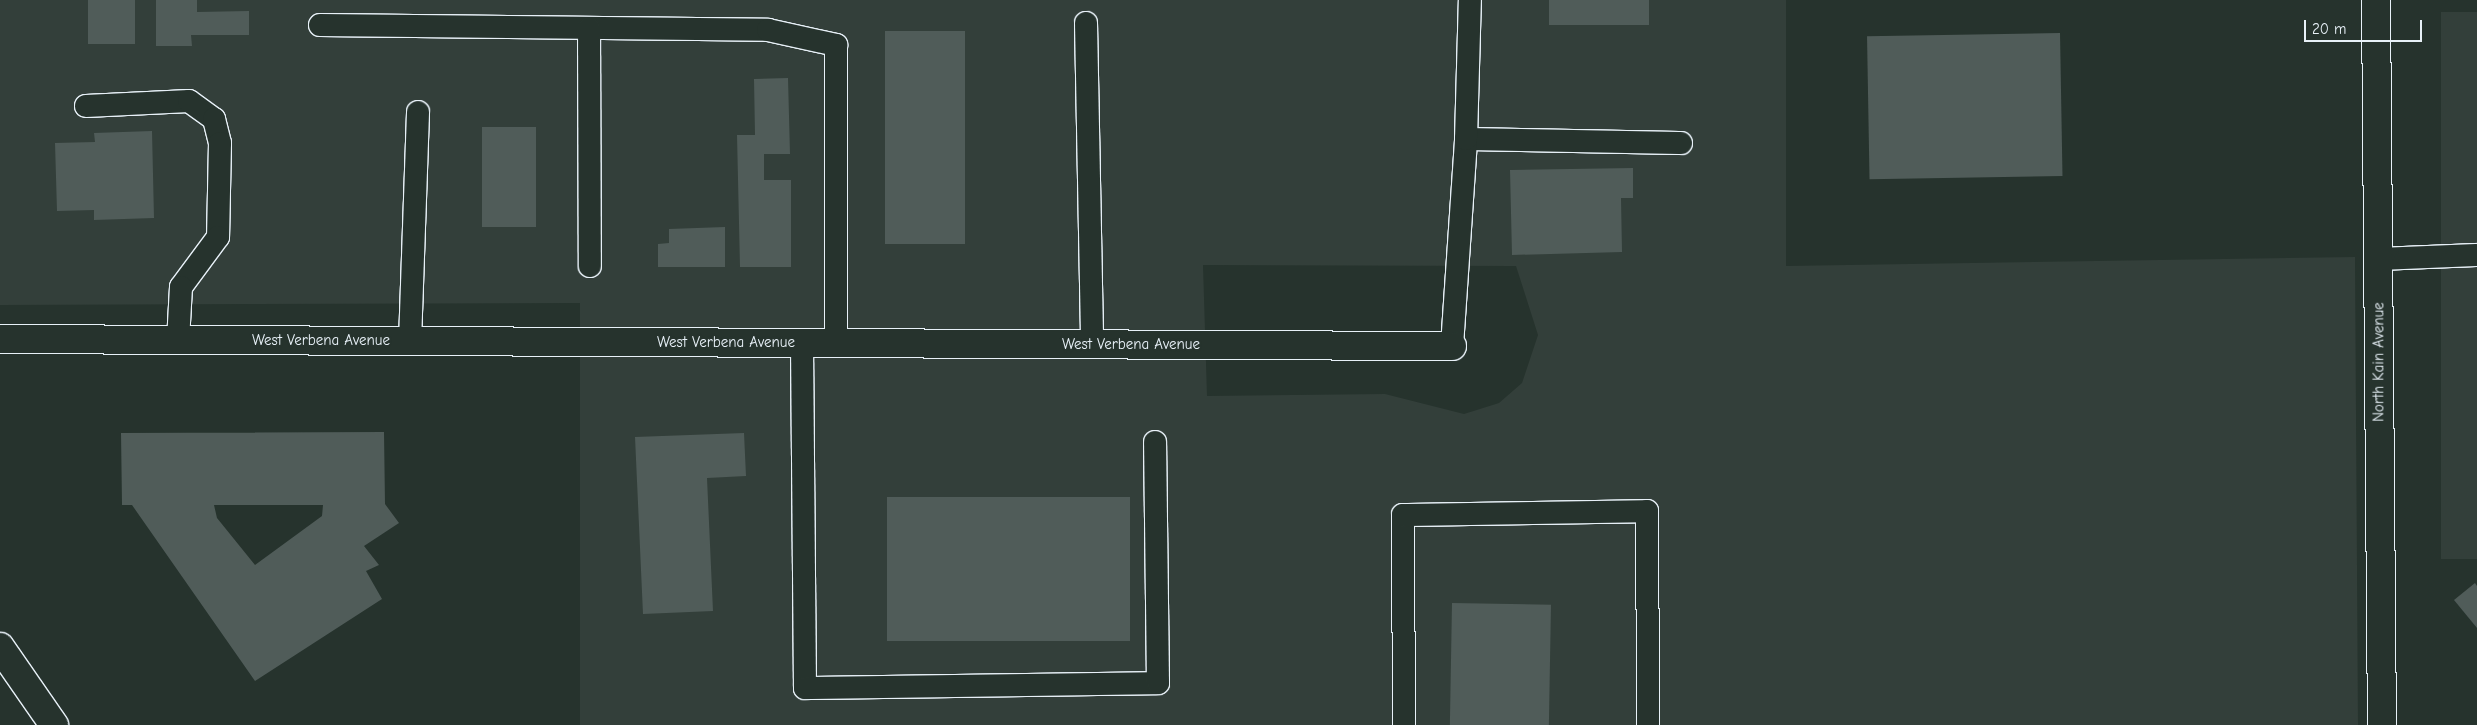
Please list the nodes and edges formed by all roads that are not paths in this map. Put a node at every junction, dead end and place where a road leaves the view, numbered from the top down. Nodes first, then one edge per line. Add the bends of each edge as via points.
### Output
1 (1470, 0) edge
2 (2376, 0) edge
3 (1086, 23) dead end
4 (320, 25) dead end
5 (589, 28) junction
6 (86, 106) dead end
7 (418, 112) dead end
8 (1466, 139) junction
9 (1681, 143) dead end
10 (2477, 255) edge
11 (2378, 260) junction
12 (590, 266) dead end
13 (0, 339) edge
14 (178, 340) junction
15 (410, 342) junction
16 (802, 344) junction
17 (836, 344) junction
18 (1092, 345) junction
19 (1452, 346) joint
20 (1155, 442) dead end
21 (0, 648) edge
22 (54, 725) edge
23 (1404, 725) edge
24 (1648, 725) edge
25 (2382, 725) edge

1 - 8 lane
2 - 11 street, North Kain Avenue
3 - 18 lane
4 - 5 lane
5 - 12 lane
5 - 17 lane via 768,30 836,45
6 - 14 lane via 189,101 214,119 220,143 218,237 180,287
7 - 15 lane
8 - 9 lane
8 - 19 lane
10 - 11 lane
11 - 25 street, North Kain Avenue
13 - 14 street, West Verbena Avenue
14 - 15 street, West Verbena Avenue
15 - 16 street, West Verbena Avenue
16 - 17 street, West Verbena Avenue
16 - 20 lane via 805,688 1158,683
17 - 18 street, West Verbena Avenue
18 - 19 street, West Verbena Avenue
21 - 22 street
23 - 24 lane via 1403,515 1647,511

